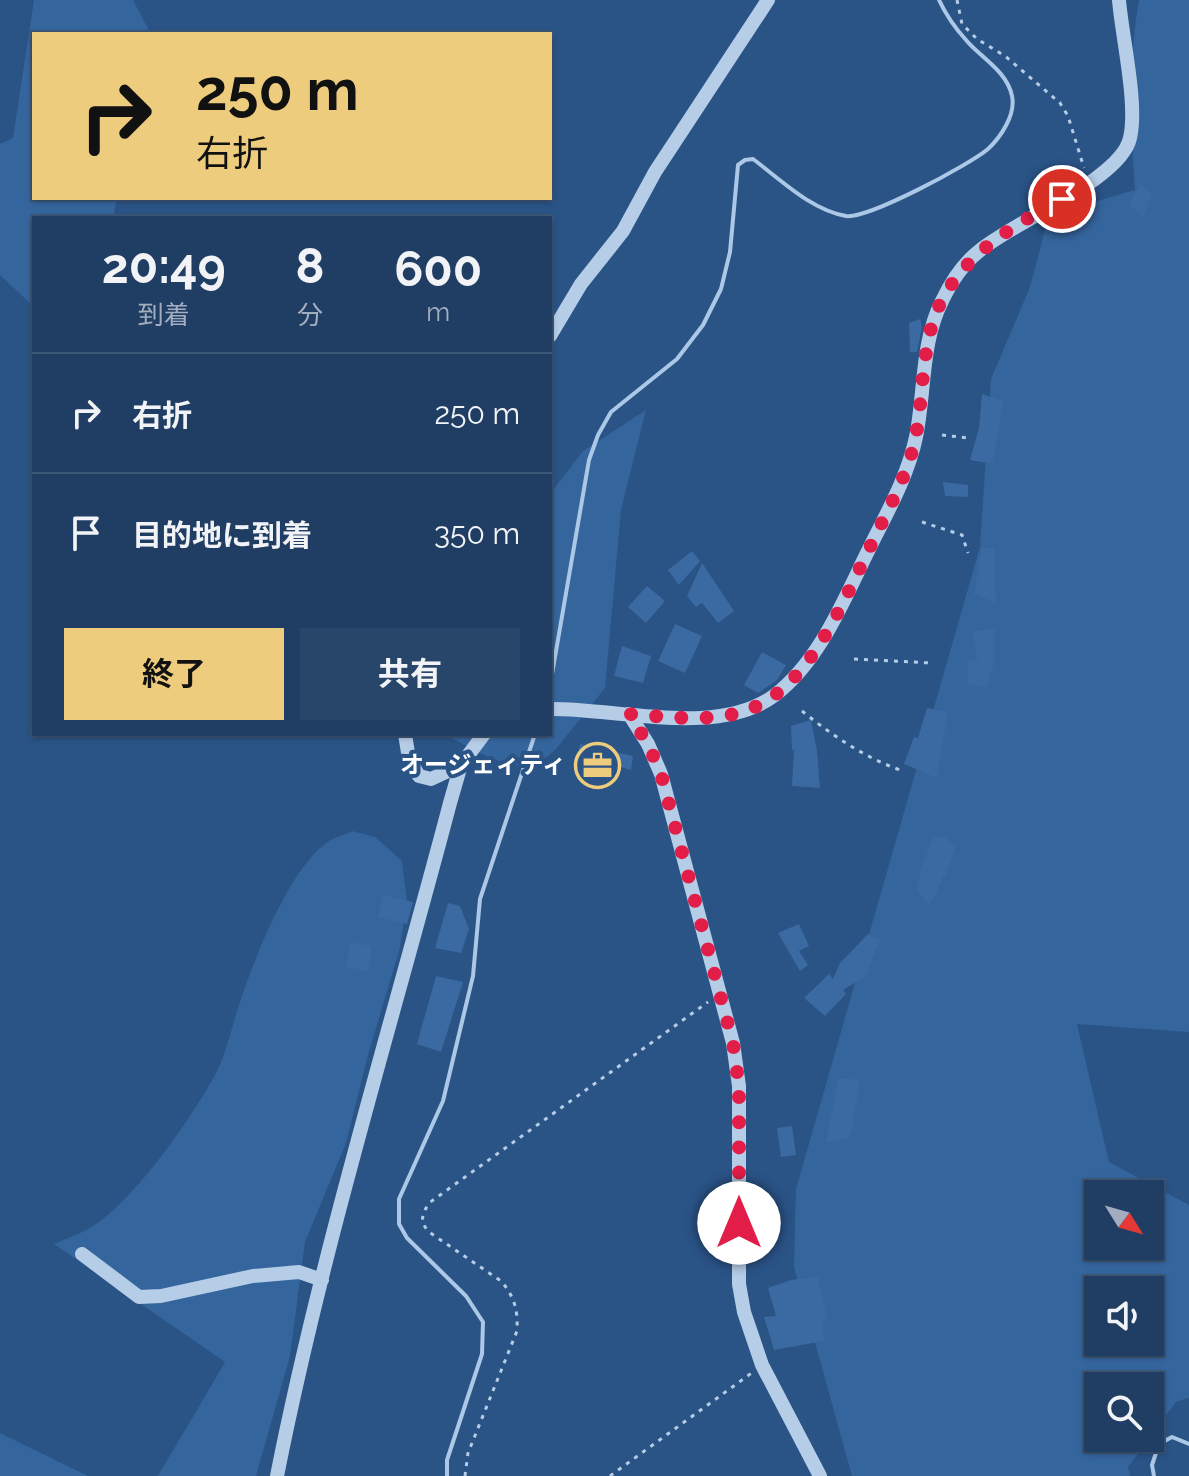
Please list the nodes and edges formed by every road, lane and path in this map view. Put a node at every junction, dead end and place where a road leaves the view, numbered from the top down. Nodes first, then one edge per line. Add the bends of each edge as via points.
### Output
1 (768, 0) edge
2 (957, 0) edge
3 (1119, 0) edge
4 (1085, 170) dead end
5 (552, 333) edge
6 (942, 435) dead end
7 (968, 438) dead end
8 (922, 522) dead end
9 (968, 553) dead end
10 (854, 659) dead end
11 (931, 663) dead end
12 (554, 709) edge
13 (802, 711) dead end
14 (629, 714) junction
15 (405, 736) edge
16 (483, 736) edge
17 (461, 765) junction
18 (903, 771) dead end
19 (721, 992) junction
20 (82, 1254) dead end
21 (322, 1280) junction
22 (762, 1365) junction
23 (277, 1476) edge
24 (465, 1476) edge
25 (610, 1476) edge
26 (820, 1476) edge

1 - 5 street via 623,231 581,284
2 - 4 path via 962,24 1060,103
3 - 14 street via 1131,103 1126,150 1106,172 977,253 947,292 932,327 916,436 905,472 838,612 814,650 776,694 743,712
6 - 7 path
8 - 9 path via 962,535
10 - 11 path
12 - 14 street
13 - 18 path via 835,737
14 - 19 street via 661,774
15 - 17 street via 419,776 431,779
16 - 17 street
17 - 21 street
19 - 22 street via 739,1086 739,1284 748,1331
19 - 24 path via 429,1203 422,1215 429,1232 501,1281 518,1313 517,1331 468,1453
20 - 21 street via 139,1297 264,1275 299,1272
21 - 23 street
22 - 25 path
22 - 26 street

